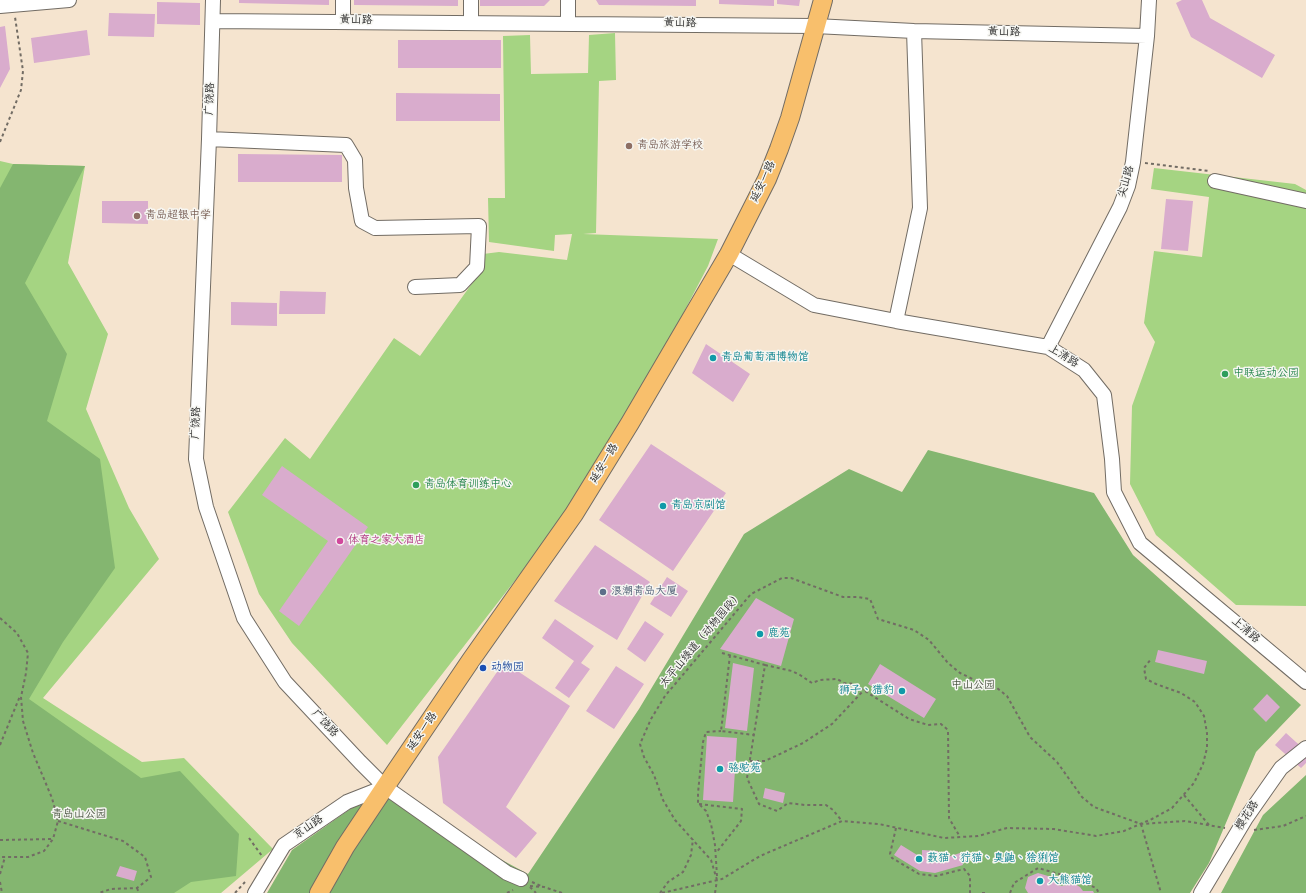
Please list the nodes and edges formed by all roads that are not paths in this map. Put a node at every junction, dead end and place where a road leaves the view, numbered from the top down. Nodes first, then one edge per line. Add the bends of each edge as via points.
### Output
1 (69, 0) edge
2 (213, 0) edge
3 (343, 0) edge
4 (471, 0) edge
5 (568, 0) edge
6 (823, 0) edge
7 (1149, 0) edge
8 (7, 5) edge
9 (213, 21) junction
10 (343, 21) junction
11 (471, 23) junction
12 (568, 23) junction
13 (815, 26) junction
14 (914, 31) junction
15 (1147, 36) junction
16 (209, 139) junction
17 (1215, 180) road end
18 (1306, 201) edge
19 (729, 254) junction
20 (416, 287) dead end
21 (896, 321) junction
22 (1048, 347) junction
23 (1306, 682) edge
24 (1306, 748) edge
25 (385, 787) junction
26 (521, 879) dead end
27 (255, 893) edge
28 (319, 893) edge
29 (1201, 893) edge

1 - 8 street
2 - 9 street, 广饶路
3 - 10 street
4 - 11 street
5 - 12 street
6 - 13 main road, 延安一路
7 - 15 street, 尖山路
9 - 10 street, 黄山路
9 - 16 street, 广饶路
10 - 11 street, 黄山路
11 - 12 street, 黄山路
12 - 13 street, 黄山路
13 - 14 street, 黄山路
13 - 19 main road, 延安一路 via 779,149 767,179
14 - 15 street, 黄山路
14 - 21 street via 920,208
15 - 22 street, 尖山路 via 1128,186 1120,207
16 - 20 street via 346,145 355,160 356,188 362,221 375,228 479,226 477,267 460,285
16 - 25 street, 广饶路 via 196,459 206,507 244,618 285,682
17 - 18 street
19 - 21 street, 上清路 via 814,305
19 - 25 main road, 延安一路 via 574,514
21 - 22 street, 上清路
22 - 23 street, 上清路 via 1084,370 1104,396 1114,492 1140,543
24 - 29 street, 樱花路 via 1281,768
25 - 26 street, 广饶路 via 507,873
25 - 27 street, 京山路 via 347,802 284,845
25 - 28 main road, 延安一路

